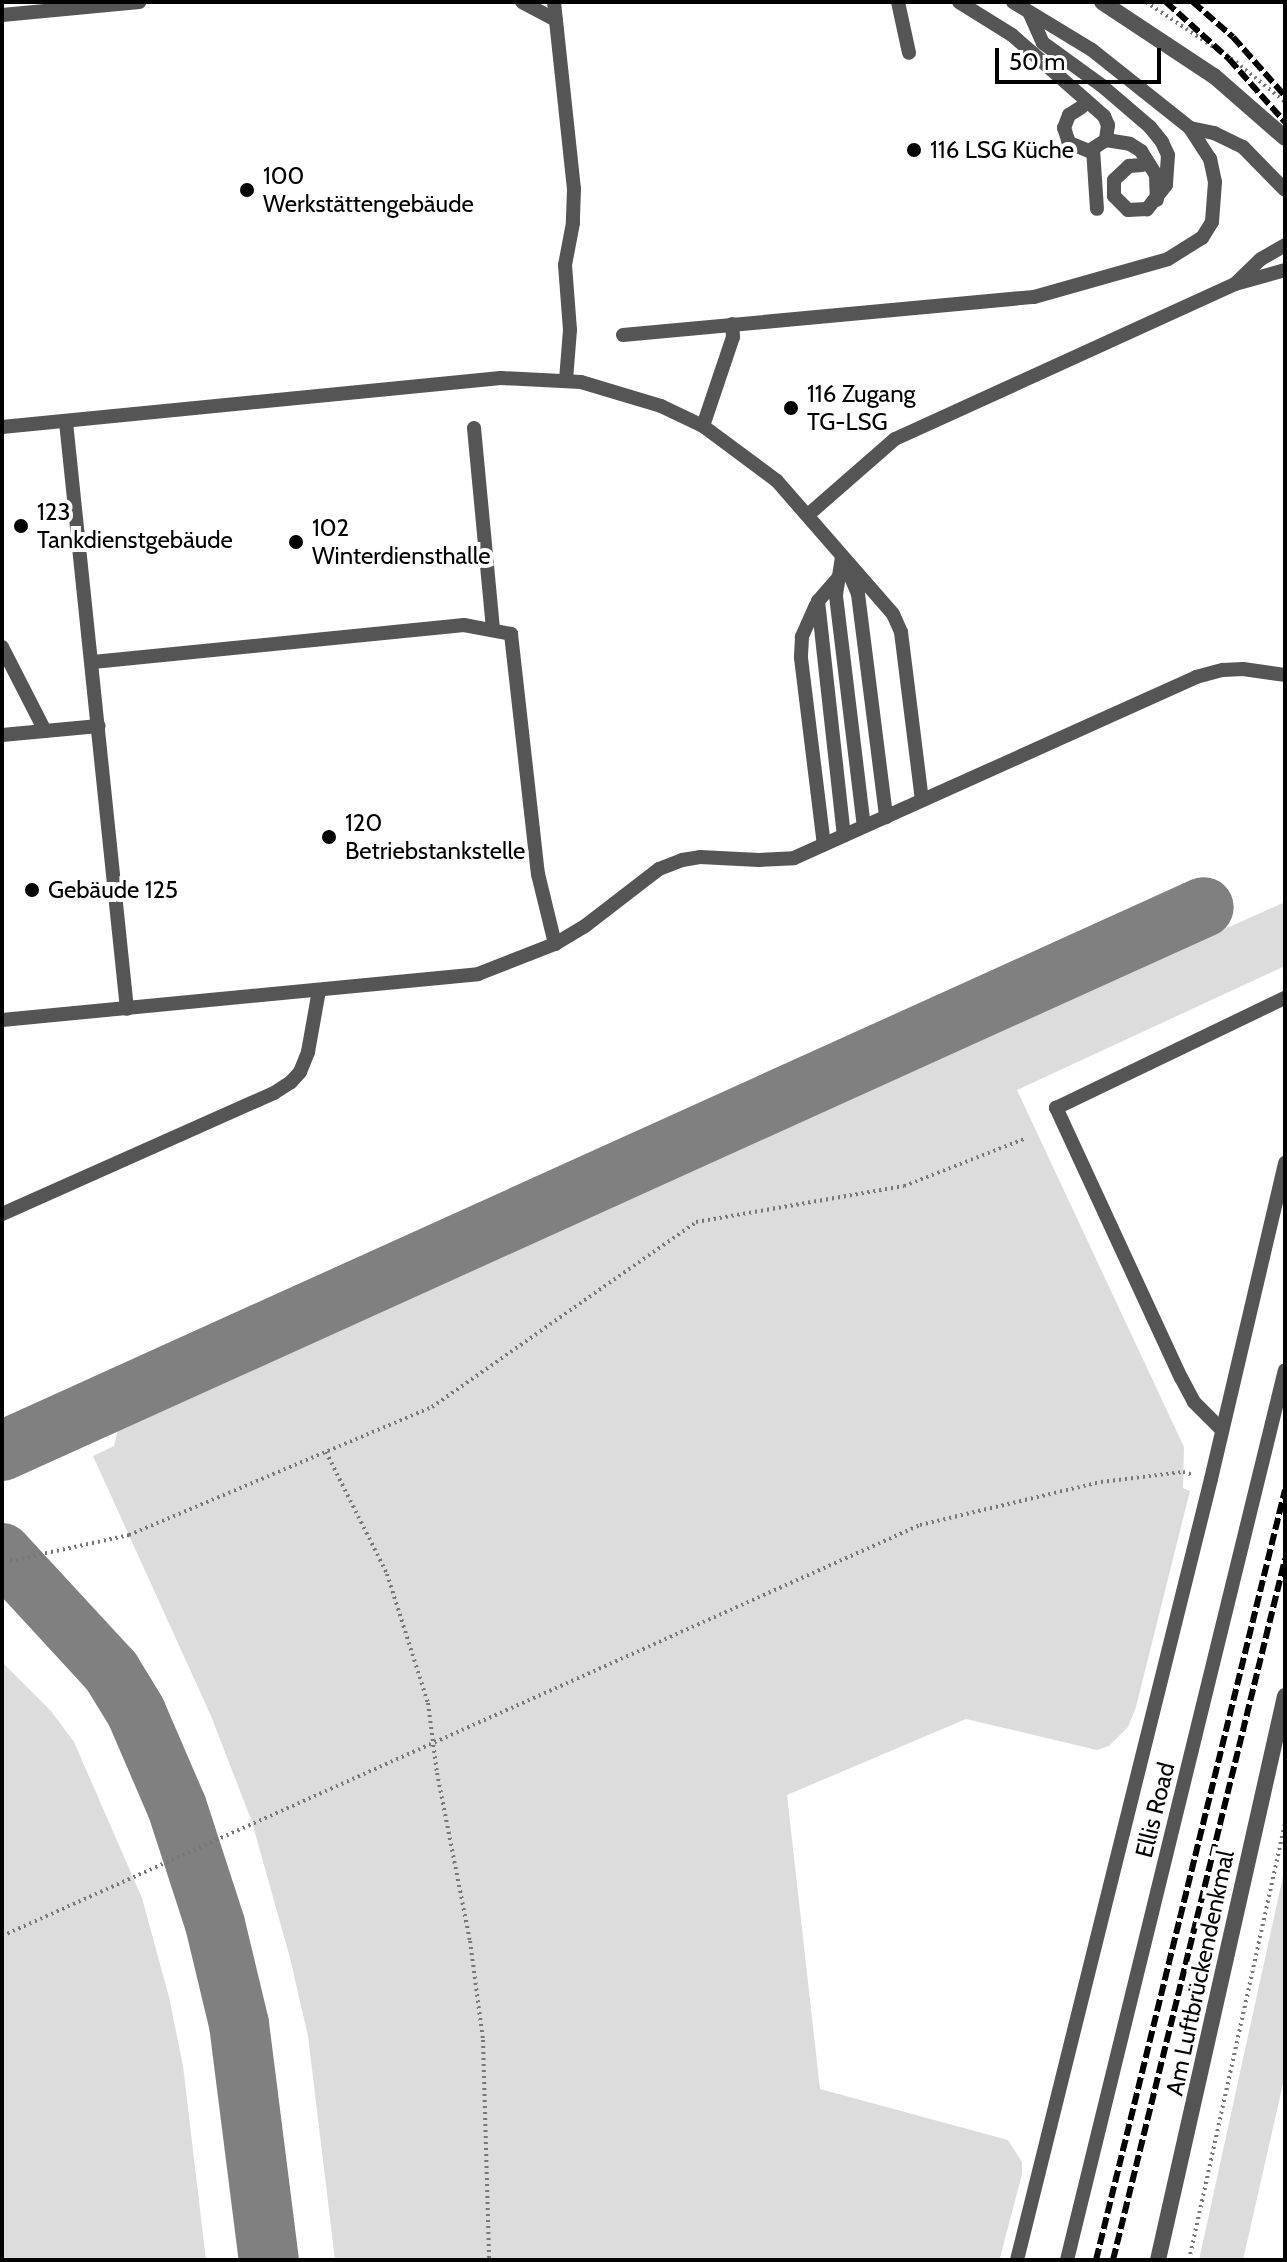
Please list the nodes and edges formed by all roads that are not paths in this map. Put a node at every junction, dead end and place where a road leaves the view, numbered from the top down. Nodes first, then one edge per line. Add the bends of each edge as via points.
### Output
1 (139, 2) edge
2 (522, 2) edge
3 (554, 2) edge
4 (898, 2) edge
5 (959, 2) edge
6 (1013, 2) edge
7 (1102, 2) edge
8 (1030, 14) junction
9 (2, 15) edge
10 (556, 20) junction
11 (909, 53) dead end
12 (1082, 107) dead end
13 (1190, 128) junction
14 (1285, 138) edge
15 (1099, 145) junction
16 (1142, 165) dead end
17 (1285, 190) edge
18 (1157, 200) junction
19 (1097, 209) dead end
20 (1285, 245) edge
21 (1285, 270) edge
22 (1235, 284) junction
23 (732, 324) junction
24 (623, 335) dead end
25 (566, 380) junction
26 (66, 422) junction
27 (703, 426) junction
28 (2, 427) edge
29 (474, 428) dead end
30 (809, 514) junction
31 (842, 557) junction
32 (839, 576) junction
33 (818, 601) junction
34 (493, 630) junction
35 (2, 647) edge
36 (93, 662) junction
37 (1285, 675) edge
38 (99, 726) junction
39 (45, 731) junction
40 (2, 735) edge
41 (922, 800) junction
42 (886, 817) junction
43 (864, 826) junction
44 (844, 836) junction
45 (824, 845) junction
46 (555, 944) junction
47 (319, 990) junction
48 (1285, 998) edge
49 (127, 1009) junction
50 (2, 1020) edge
51 (1285, 1163) edge
52 (2, 1214) edge
53 (1285, 1370) edge
54 (1222, 1430) junction
55 (1285, 1696) edge
56 (1017, 2260) edge
57 (1067, 2260) edge
58 (1158, 2260) edge

1 - 9 lane
2 - 10 lane
3 - 10 lane
4 - 11 lane
5 - 15 lane via 1012,35 1089,101 1108,125
6 - 8 lane
7 - 14 street via 1214,76
8 - 13 lane via 1092,50
8 - 18 lane via 1043,43 1101,85 1162,142 1169,170
10 - 25 lane via 574,207 565,265 570,330
12 - 15 lane via 1069,115 1064,128 1069,143 1077,149
13 - 17 lane via 1243,147
13 - 23 lane via 1210,159 1215,182 1212,222 1202,238 1168,259 1034,297
15 - 18 lane via 1130,144 1141,151 1156,175
15 - 19 lane
16 - 18 lane via 1118,173 1114,196 1138,212
20 - 22 lane
21 - 22 lane
22 - 30 lane via 895,439
23 - 24 lane
23 - 27 lane via 733,337
25 - 26 lane via 501,378
25 - 27 lane via 617,391
26 - 28 lane
26 - 36 lane
27 - 30 lane via 777,481
29 - 34 lane
30 - 31 lane
31 - 32 lane
31 - 41 lane via 893,614 901,632
31 - 42 lane via 858,594
32 - 33 lane
32 - 43 lane via 836,596
33 - 44 lane
33 - 45 lane via 802,637 801,658
34 - 36 lane via 464,625
34 - 46 lane via 511,634 538,874
35 - 39 lane
36 - 38 lane
37 - 41 lane via 1233,669 1196,677
38 - 39 lane
38 - 49 lane
39 - 40 lane
41 - 42 lane
42 - 43 lane
43 - 44 lane
44 - 45 lane
45 - 46 lane via 776,860 682,860 659,869
46 - 47 lane via 478,974
47 - 49 lane
47 - 52 lane via 308,1052 291,1082
48 - 54 lane via 1056,1108 1181,1378 1194,1402
49 - 50 lane
51 - 54 lane
53 - 57 lane, Ellis Road
54 - 56 lane
55 - 58 street, Am Luftbrückendenkmal

